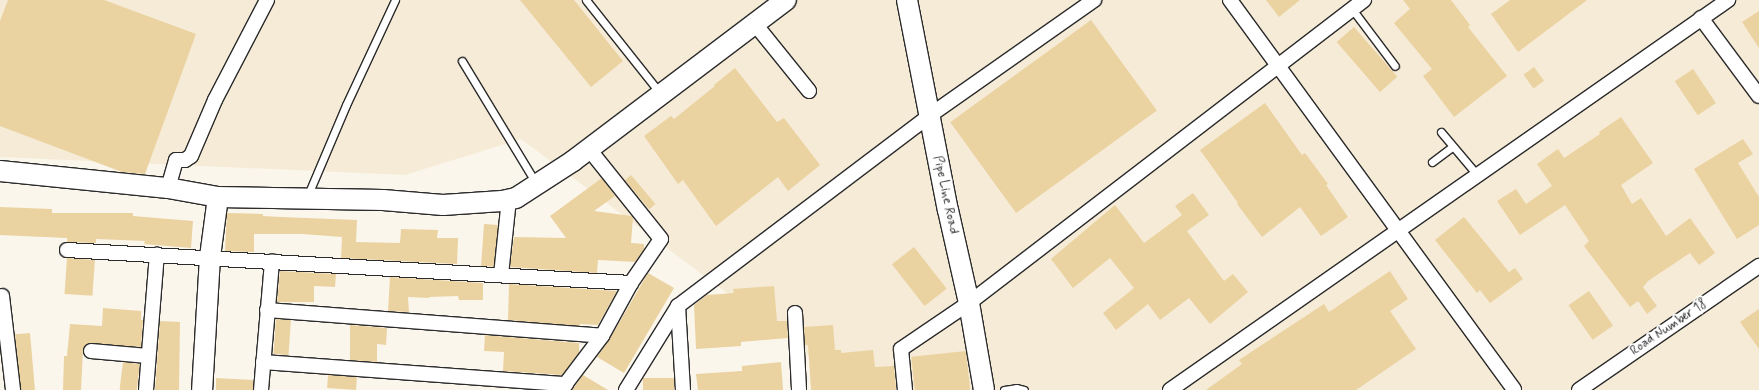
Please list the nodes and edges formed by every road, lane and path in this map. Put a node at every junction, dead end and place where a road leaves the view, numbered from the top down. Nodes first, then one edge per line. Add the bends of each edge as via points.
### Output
1 (266, 0) edge
2 (394, 0) edge
3 (586, 0) edge
4 (907, 0) edge
5 (1094, 0) edge
6 (1230, 0) edge
7 (1364, 0) edge
8 (1728, 0) edge
9 (775, 5) edge
10 (1352, 9) junction
11 (1701, 18) junction
12 (755, 24) junction
13 (462, 61) dead end
14 (1278, 65) junction
15 (1395, 66) dead end
16 (809, 91) dead end
17 (662, 94) junction
18 (1759, 96) edge
19 (929, 116) junction
20 (1441, 132) dead end
21 (1453, 146) junction
22 (589, 149) junction
23 (1432, 162) dead end
24 (0, 171) edge
25 (1478, 176) junction
26 (537, 185) junction
27 (168, 188) junction
28 (218, 197) junction
29 (306, 199) junction
30 (509, 199) junction
31 (1398, 232) junction
32 (68, 250) dead end
33 (157, 254) junction
34 (210, 257) junction
35 (272, 261) junction
36 (1759, 266) edge
37 (502, 275) junction
38 (630, 282) junction
39 (2, 296) dead end
40 (969, 303) junction
41 (678, 306) junction
42 (267, 310) junction
43 (795, 313) dead end
44 (602, 336) junction
45 (91, 351) dead end
46 (148, 356) junction
47 (263, 362) junction
48 (564, 387) edge
49 (13, 390) edge
50 (146, 390) edge
51 (202, 390) edge
52 (260, 390) edge
53 (626, 390) edge
54 (683, 390) edge
55 (799, 390) edge
56 (905, 390) edge
57 (984, 390) edge
58 (1004, 390) edge
59 (1024, 390) edge
60 (1170, 390) edge
61 (1514, 390) edge
62 (1579, 390) edge

1 - 27 street via 214,100 191,156 185,160 176,160
2 - 29 lane
3 - 17 lane
4 - 19 street, Pipe Line Road
5 - 19 street
6 - 14 street
7 - 10 street
8 - 11 street
9 - 12 street
10 - 14 street
10 - 15 lane
11 - 18 street
11 - 25 street
12 - 16 street
12 - 17 street
13 - 26 lane
14 - 31 street
14 - 40 street
17 - 22 street
19 - 40 street, Pipe Line Road
19 - 41 street
20 - 21 lane
21 - 23 lane
21 - 25 lane
22 - 26 street
22 - 38 street via 661,239
24 - 27 street
25 - 31 street
26 - 30 street via 516,198
27 - 28 street
28 - 29 street
28 - 34 street
29 - 30 street via 383,200 443,205
30 - 37 street
31 - 60 street
31 - 61 street
32 - 33 street
33 - 34 street
33 - 46 street
34 - 35 street
34 - 51 street
35 - 37 street
35 - 42 street
36 - 62 street, Road Number 18
37 - 38 street
38 - 44 street
39 - 49 street
40 - 56 street via 901,349
40 - 57 street, Pipe Line Road
41 - 53 street
41 - 54 street
42 - 44 street
42 - 47 street
43 - 55 street
44 - 48 street
45 - 46 street
46 - 50 street
47 - 48 street
47 - 52 street
58 - 59 lane

